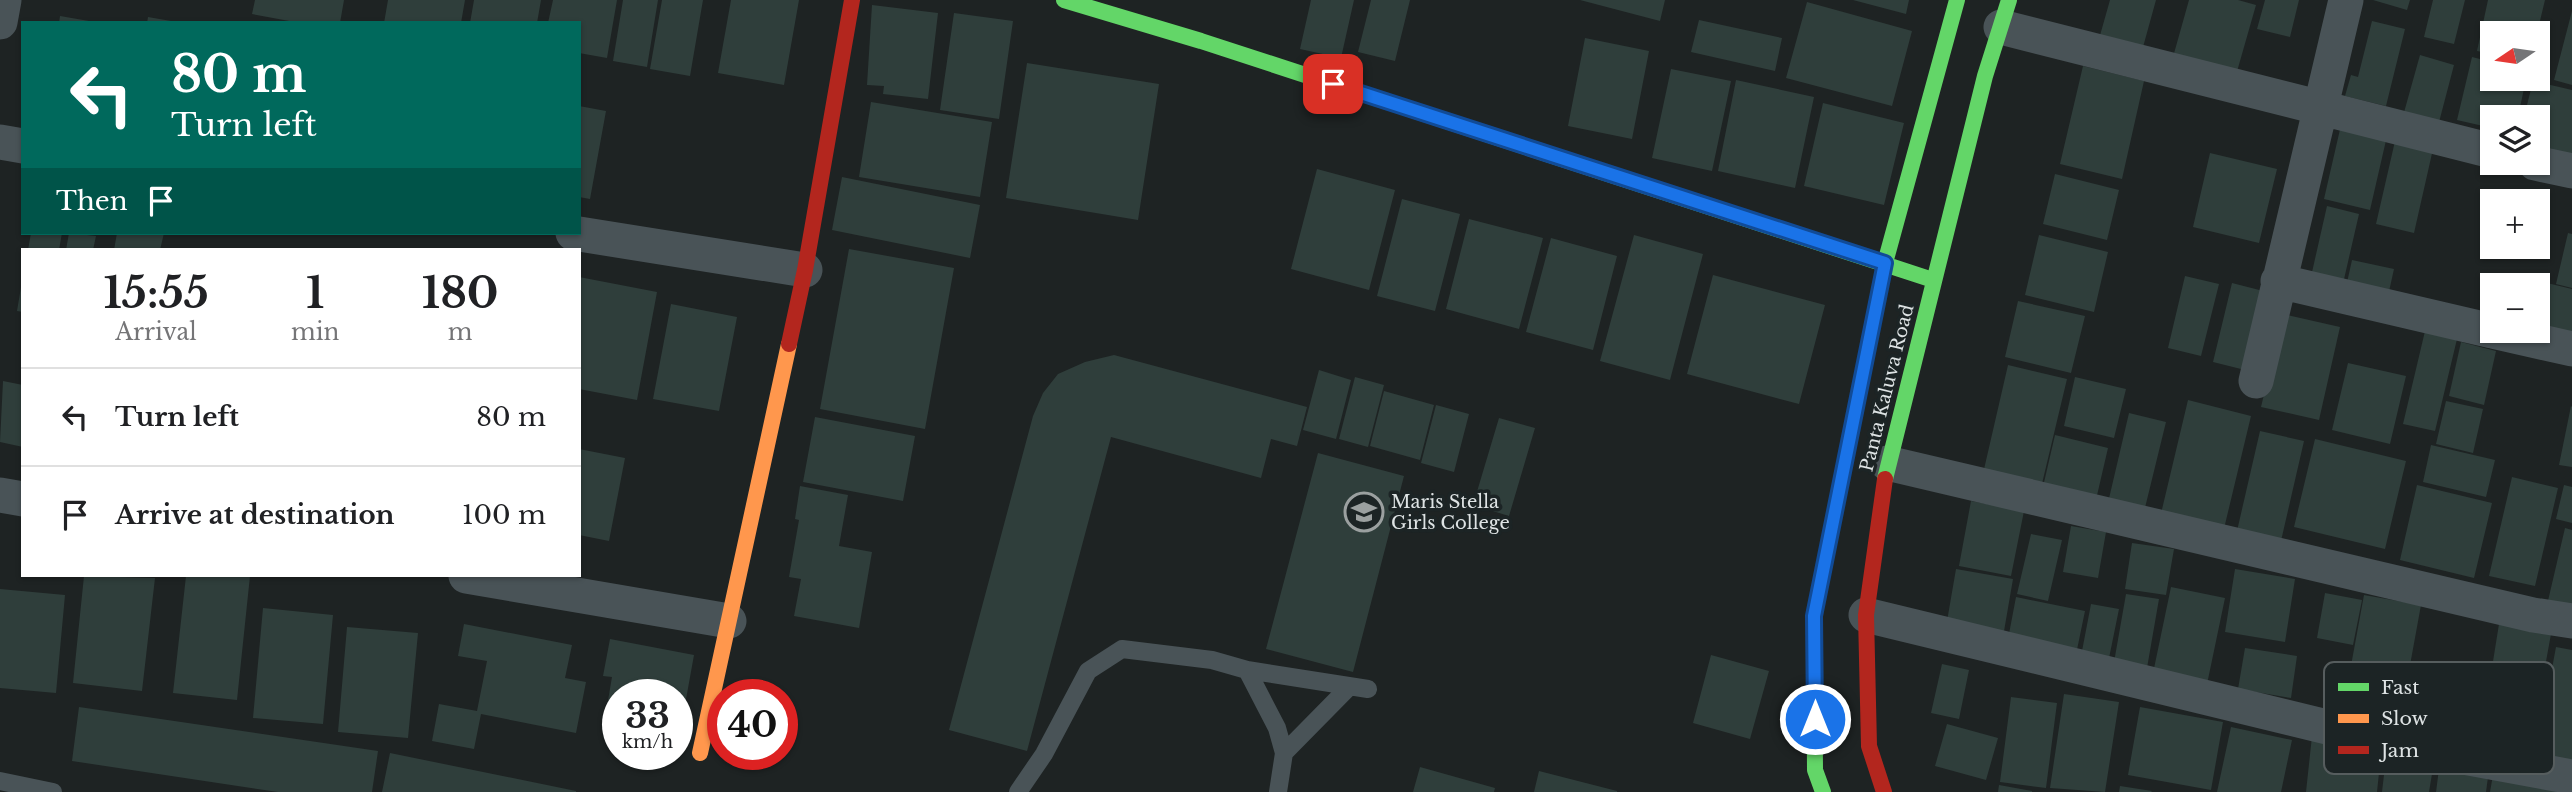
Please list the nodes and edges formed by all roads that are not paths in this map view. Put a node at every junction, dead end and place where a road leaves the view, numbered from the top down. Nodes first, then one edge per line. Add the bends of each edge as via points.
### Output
1 (4, 0) edge
2 (852, 0) edge
3 (1065, 0) edge
4 (1957, 0) edge
5 (2346, 0) edge
6 (2005, 13) edge
7 (0, 22) edge
8 (2322, 107) junction
9 (0, 142) edge
10 (21, 146) edge
11 (2480, 148) edge
12 (2550, 167) edge
13 (2572, 172) edge
14 (581, 234) edge
15 (1885, 263) junction
16 (805, 270) junction
17 (1933, 281) junction
18 (2278, 281) junction
19 (2480, 328) edge
20 (2545, 343) edge
21 (2572, 349) edge
22 (2256, 381) dead end
23 (1886, 463) junction
24 (0, 495) edge
25 (21, 499) edge
26 (472, 577) edge
27 (1866, 615) junction
28 (729, 621) junction
29 (2572, 621) edge
30 (1247, 670) junction
31 (1349, 687) junction
32 (1368, 689) dead end
33 (2324, 726) edge
34 (700, 753) dead end
35 (1284, 753) junction
36 (2554, 774) edge
37 (2572, 777) edge
38 (0, 781) edge
39 (53, 792) edge
40 (1018, 792) edge
41 (1278, 792) edge
42 (1823, 792) edge
43 (1884, 792) edge

1 - 7 street
2 - 16 street
3 - 15 street
4 - 15 street, Panta Kaluva Road
5 - 8 street
6 - 8 street
6 - 17 street, Panta Kaluva Road
8 - 11 street
8 - 18 street
9 - 10 street
12 - 13 street
14 - 16 street
15 - 17 street
15 - 42 street, Panta Kaluva Road via 1814,616 1815,770
16 - 28 street
17 - 23 street, Panta Kaluva Road
18 - 19 street
18 - 22 street
20 - 21 street
23 - 27 street, Panta Kaluva Road
23 - 29 street
24 - 25 street
26 - 28 street
27 - 33 street
27 - 43 street, Panta Kaluva Road via 1869,746
28 - 34 street
30 - 31 lane
30 - 35 lane via 1277,728
30 - 40 lane via 1212,660 1122,649 1088,671
31 - 32 lane
31 - 35 lane
35 - 41 lane
36 - 37 street
38 - 39 lane

